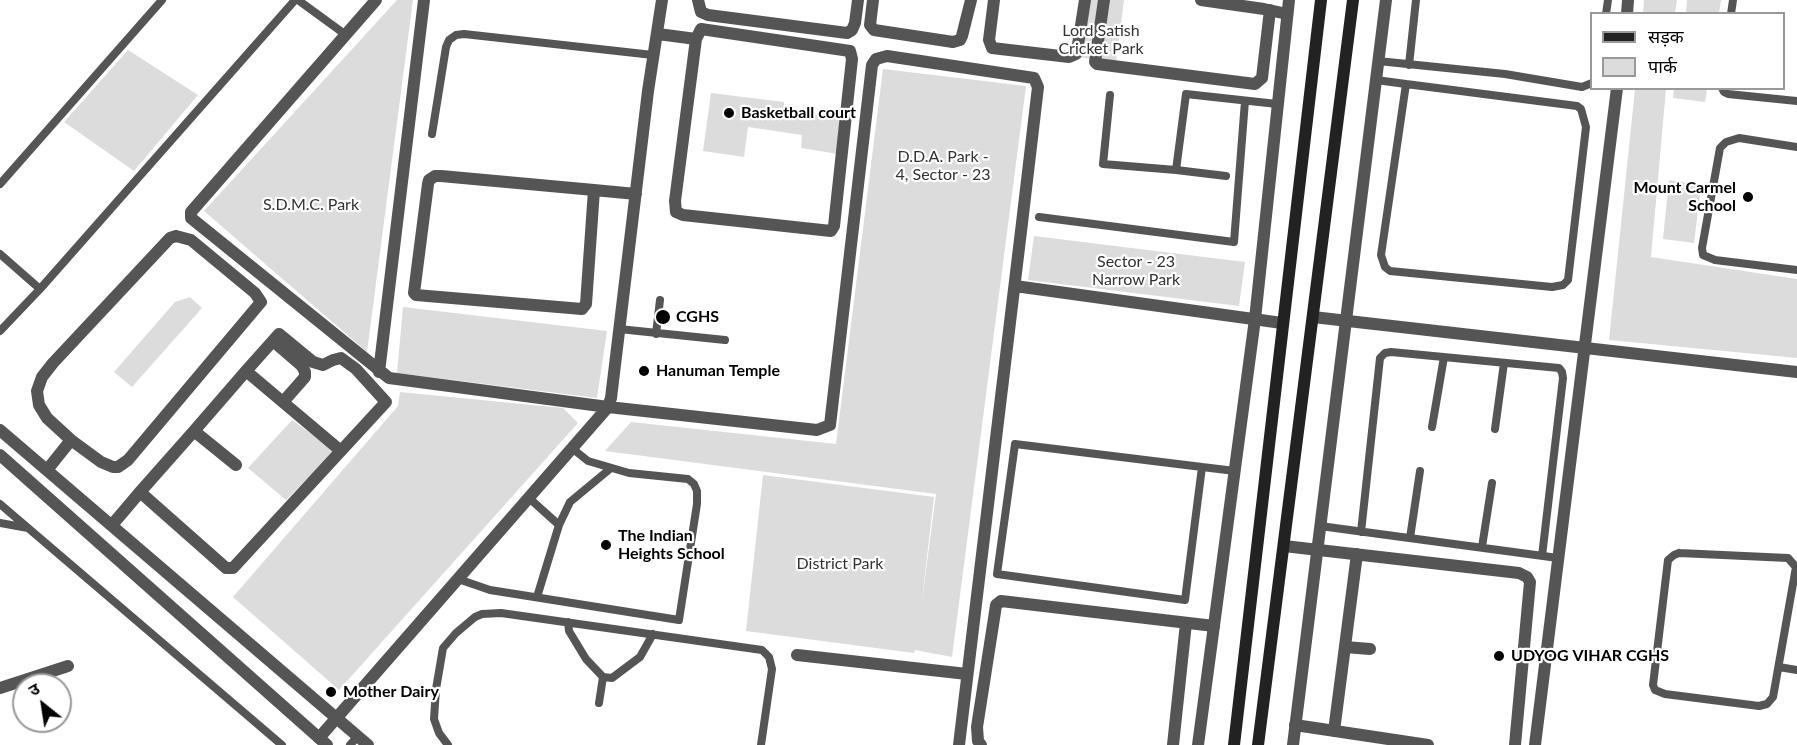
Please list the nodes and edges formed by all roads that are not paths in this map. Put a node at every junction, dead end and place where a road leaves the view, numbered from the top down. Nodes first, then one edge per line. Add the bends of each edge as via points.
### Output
1 (162, 0) edge
2 (296, 0) edge
3 (376, 0) edge
4 (424, 0) edge
5 (662, 0) edge
6 (698, 0) edge
7 (858, 0) edge
8 (873, 0) edge
9 (970, 0) edge
10 (994, 0) edge
11 (1085, 0) edge
12 (1104, 0) edge
13 (1201, 0) edge
14 (1289, 0) edge
15 (1321, 0) edge
16 (1353, 0) edge
17 (1386, 0) edge
18 (1416, 0) edge
19 (1270, 10) junction
20 (1287, 14) junction
21 (658, 34) junction
22 (346, 35) junction
23 (696, 39) junction
24 (653, 55) junction
25 (1378, 61) junction
26 (1409, 65) junction
27 (1376, 80) junction
28 (1406, 84) junction
29 (1590, 84) edge
30 (1617, 90) edge
31 (1724, 90) edge
32 (1110, 95) dead end
33 (1245, 101) junction
34 (1797, 101) edge
35 (1277, 104) junction
36 (432, 134) dead end
37 (1797, 147) edge
38 (1176, 170) junction
39 (1226, 176) dead end
40 (0, 184) edge
41 (594, 190) junction
42 (636, 194) junction
43 (1039, 217) dead end
44 (0, 254) edge
45 (1797, 270) edge
46 (1015, 286) junction
47 (40, 289) junction
48 (660, 300) dead end
49 (1313, 317) junction
50 (1255, 319) junction
51 (1345, 321) junction
52 (1282, 323) junction
53 (619, 329) junction
54 (0, 331) edge
55 (656, 334) junction
56 (725, 340) dead end
57 (273, 341) junction
58 (1584, 348) junction
59 (1444, 357) junction
60 (1503, 363) junction
61 (246, 371) junction
62 (379, 372) junction
63 (1797, 372) edge
64 (283, 402) junction
65 (608, 407) junction
66 (1432, 427) dead end
67 (1495, 429) dead end
68 (0, 430) edge
69 (194, 431) junction
70 (71, 440) junction
71 (573, 449) junction
72 (341, 451) junction
73 (0, 455) edge
74 (236, 465) dead end
75 (1202, 467) junction
76 (611, 468) junction
77 (47, 470) junction
78 (1234, 471) junction
79 (1420, 471) dead end
80 (1492, 483) dead end
81 (140, 492) junction
82 (530, 498) junction
83 (0, 504) edge
84 (0, 523) edge
85 (112, 525) junction
86 (559, 525) junction
87 (1320, 526) junction
88 (29, 528) junction
89 (1361, 532) junction
90 (1410, 538) junction
91 (1284, 546) junction
92 (1482, 547) junction
93 (1317, 549) junction
94 (1358, 554) junction
95 (1542, 556) junction
96 (1558, 558) junction
97 (458, 579) junction
98 (1796, 579) edge
99 (537, 597) junction
100 (568, 622) junction
101 (1186, 623) junction
102 (1214, 626) junction
103 (653, 634) junction
104 (1345, 647) junction
105 (1370, 649) dead end
106 (797, 655) dead end
107 (68, 666) dead end
108 (1779, 667) junction
109 (1797, 670) edge
110 (967, 674) junction
111 (603, 677) junction
112 (0, 688) edge
113 (600, 704) dead end
114 (337, 717) junction
115 (1295, 726) junction
116 (1334, 731) junction
117 (354, 741) edge
118 (323, 742) edge
119 (282, 745) edge
120 (368, 745) edge
121 (448, 745) edge
122 (761, 745) edge
123 (959, 745) edge
124 (981, 745) edge
125 (1173, 745) edge
126 (1198, 745) edge
127 (1234, 745) edge
128 (1258, 745) edge
129 (1293, 745) edge
130 (1428, 745) edge
131 (1515, 745) edge
132 (1535, 745) edge

1 - 40 lane
2 - 22 lane
2 - 47 lane
3 - 22 street
4 - 62 street
5 - 21 street
6 - 7 street via 701,12 708,15 847,33 855,23
8 - 9 street via 870,25 874,30 953,42 962,36
10 - 11 street via 989,40 992,48 1069,57 1077,51
12 - 19 street via 1097,64 1255,84 1262,78
13 - 19 street
14 - 20 street
15 - 52 main road
16 - 49 main road
17 - 25 street
18 - 26 lane
19 - 20 street
20 - 35 street
21 - 23 street
21 - 24 street
22 - 62 street via 190,216
23 - 23 street via 676,212 831,231 850,51 705,29 698,32
24 - 36 lane via 456,35 446,47
24 - 42 street
25 - 26 lane
25 - 27 street
26 - 29 lane via 1504,74 1582,87
27 - 28 lane
27 - 51 street
28 - 28 lane via 1581,109 1586,127 1568,280 1563,285 1557,288 1390,271 1385,267 1381,255
30 - 58 street
31 - 34 lane via 1728,94
32 - 38 lane via 1103,164
33 - 35 lane
33 - 38 lane via 1186,94
33 - 43 lane via 1234,242
35 - 50 street
37 - 45 lane via 1740,138 1720,148 1702,249 1703,255 1715,260
38 - 39 lane
41 - 41 street via 435,176 428,184 414,293 582,309 586,304
41 - 42 street
42 - 53 street
44 - 47 lane
46 - 50 street
46 - 65 street via 1037,81 1029,75 881,56 872,65 830,425 817,430
46 - 110 street
47 - 54 lane
48 - 55 lane
49 - 51 street
49 - 91 main road
50 - 52 street
50 - 78 street
51 - 58 street
51 - 87 street
52 - 127 main road
53 - 55 lane
53 - 65 street
55 - 56 lane
57 - 61 street
57 - 64 street via 305,372
57 - 72 street via 279,334 313,362 323,365 342,358 386,402
58 - 63 street
58 - 96 street
59 - 60 lane
59 - 66 lane
59 - 89 lane via 1391,352 1380,358
60 - 67 lane
60 - 95 lane via 1562,372
61 - 64 street
61 - 69 street
62 - 65 street via 400,381
64 - 72 street
65 - 71 street
68 - 77 street
69 - 74 street
69 - 81 street
70 - 70 street via 39,405 37,391 42,377 170,238 191,240 259,298 259,307 124,465 112,467 101,462
70 - 77 street
71 - 76 lane via 588,461
71 - 82 street
72 - 81 street via 233,568 226,568
73 - 118 street
75 - 75 lane via 1185,600 997,574 1015,444
75 - 78 lane
76 - 86 lane via 570,502
76 - 99 lane via 688,479 694,484 697,504 680,620
77 - 85 street
78 - 102 street
79 - 90 lane
80 - 92 lane
81 - 85 street
82 - 86 lane
82 - 97 street
83 - 88 lane
84 - 88 lane
85 - 114 street
86 - 99 lane
87 - 89 lane
87 - 93 street
88 - 119 lane
89 - 90 lane
90 - 92 lane
91 - 93 street
91 - 128 main road
92 - 95 lane
93 - 94 street
93 - 115 street
94 - 104 street
94 - 131 street via 1527,577 1530,582
95 - 96 lane
96 - 132 street
97 - 99 lane via 490,590
97 - 114 street
98 - 108 lane
98 - 108 lane via 1796,567 1788,558 1679,553 1668,560 1655,690 1759,706 1773,697
100 - 103 lane
100 - 111 lane via 569,631 586,659
100 - 121 lane via 501,612 475,617 456,633 443,648 434,719
101 - 102 street
101 - 124 street via 1001,601 996,605 977,727
101 - 125 street
102 - 126 street
103 - 111 lane via 640,657 612,678
103 - 122 lane via 766,653 772,669
104 - 105 street
104 - 116 street
106 - 110 street
107 - 112 street
108 - 109 lane
110 - 123 street
111 - 113 lane
114 - 117 street
114 - 118 street
115 - 116 street
115 - 129 street
116 - 130 street
117 - 120 street

